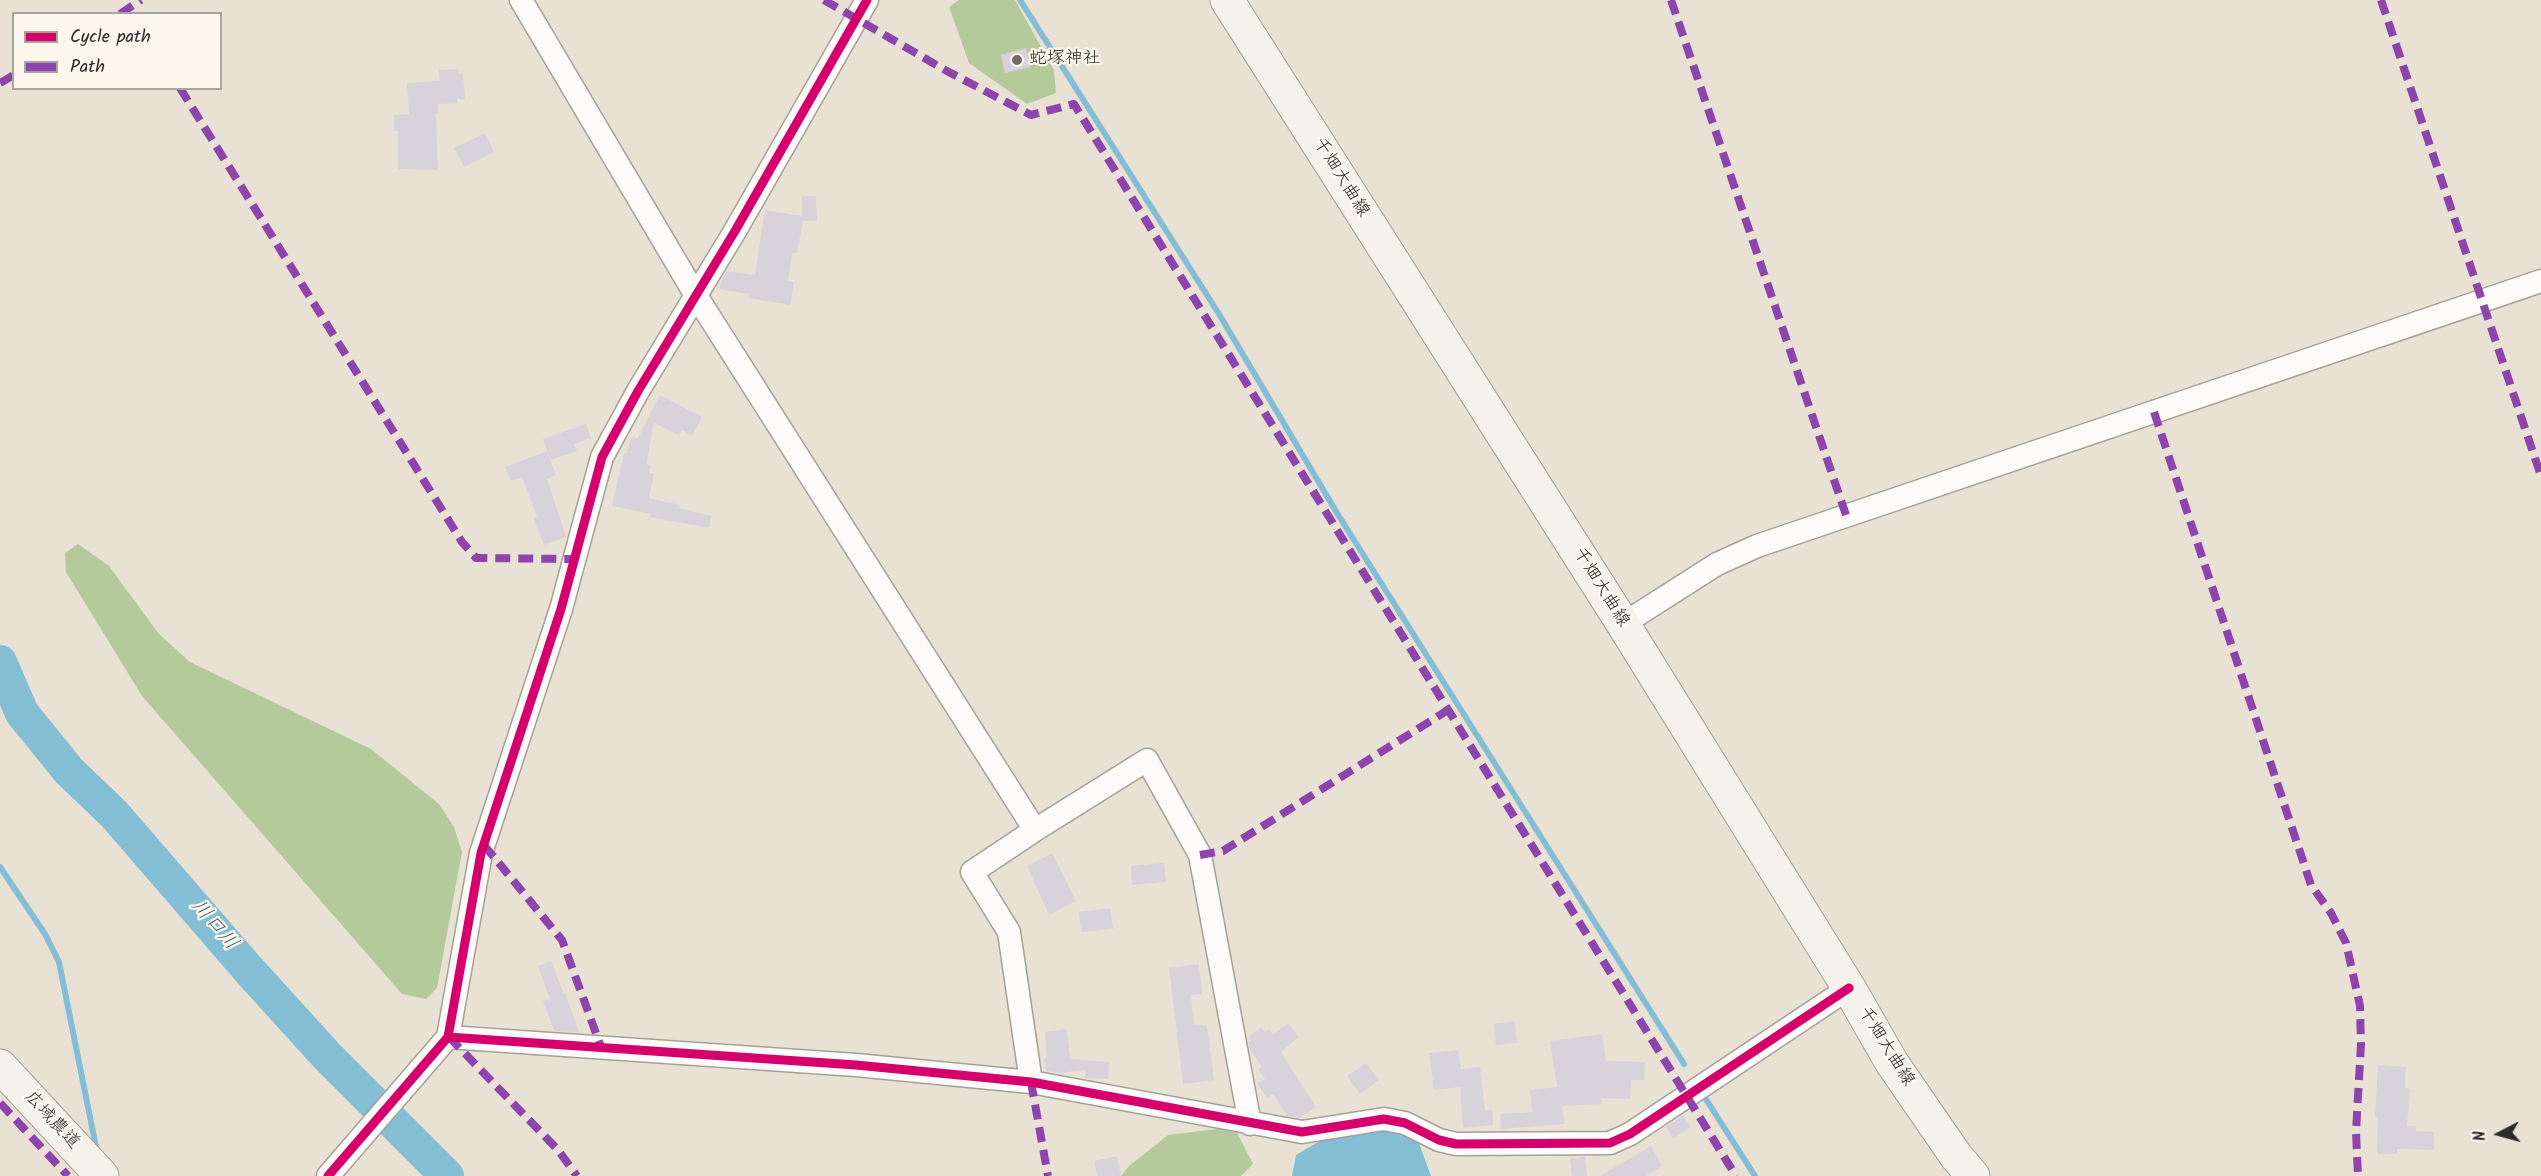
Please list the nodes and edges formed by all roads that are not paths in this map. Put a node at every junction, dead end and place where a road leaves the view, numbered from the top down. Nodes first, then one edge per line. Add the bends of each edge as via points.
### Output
1 (521, 0) edge
2 (867, 0) edge
3 (1227, 0) edge
4 (2541, 281) edge
5 (695, 294) junction
6 (1623, 624) junction
7 (1035, 830) junction
8 (1849, 988) junction
9 (441, 1044) junction
10 (0, 1066) edge
11 (1031, 1082) junction
12 (1250, 1124) junction
13 (102, 1176) edge
14 (328, 1176) edge
15 (1973, 1176) edge

1 - 5 street
2 - 5 street
3 - 6 main road, 千畑大曲線
4 - 6 street via 1756,546 1717,564
5 - 7 street
5 - 9 street via 602,457 561,609 481,853
6 - 8 main road, 千畑大曲線
7 - 11 street via 972,872 1009,932
7 - 12 street via 1147,760 1200,855
8 - 12 street via 1630,1134 1610,1143 1456,1144 1405,1123 1384,1119 1302,1132
8 - 15 main road, 千畑大曲線 via 1892,1063
9 - 11 street via 844,1064
9 - 14 street
10 - 13 main road, 広域農道
11 - 12 street

